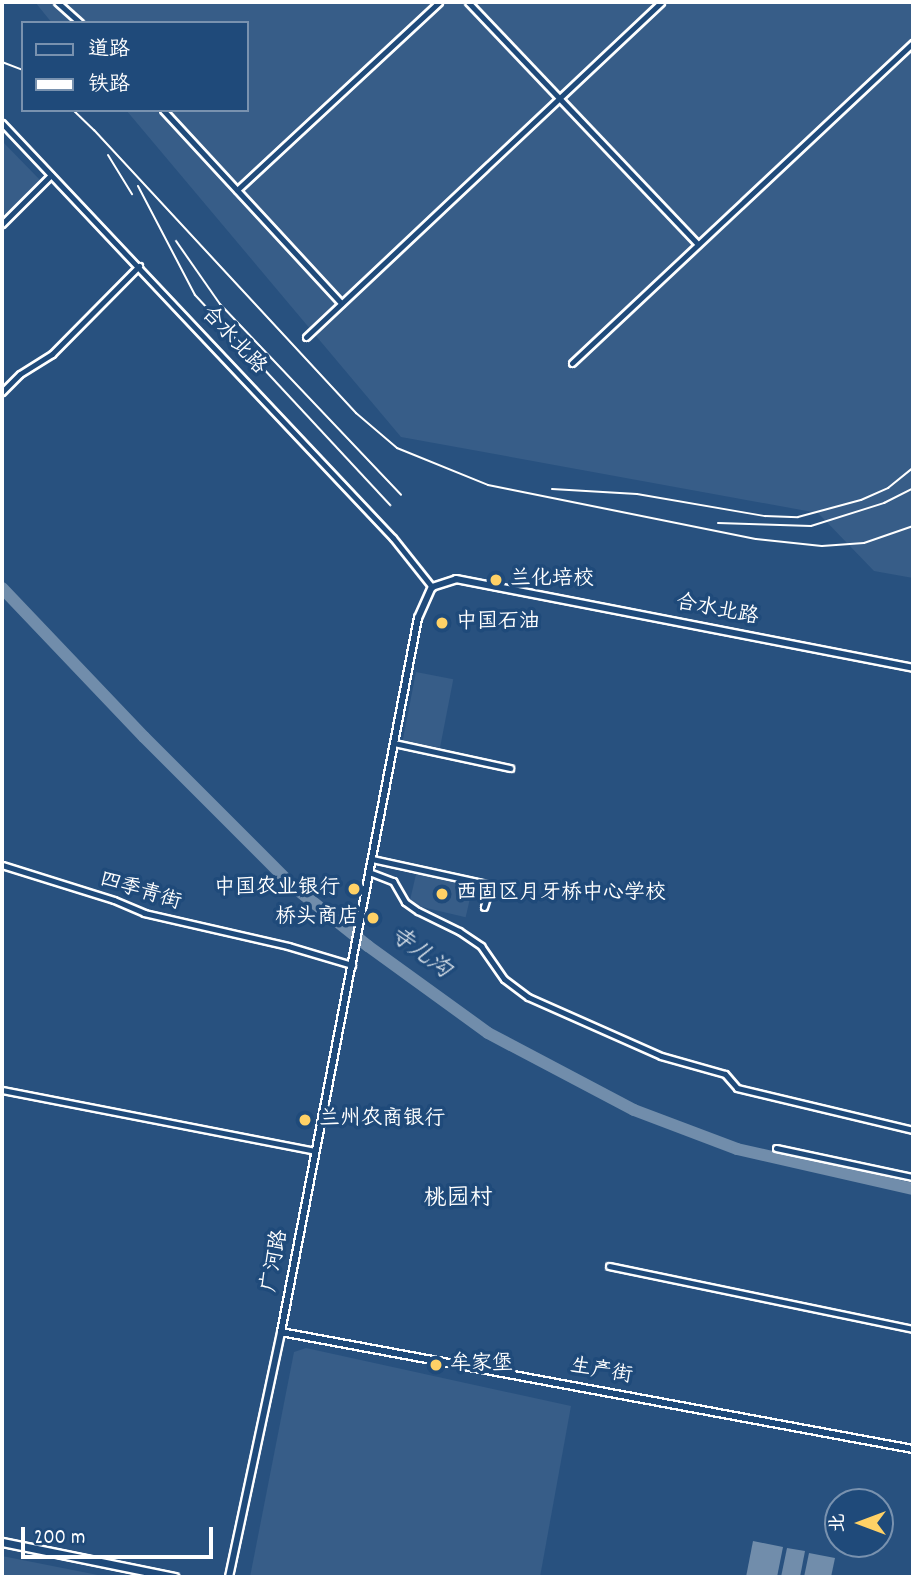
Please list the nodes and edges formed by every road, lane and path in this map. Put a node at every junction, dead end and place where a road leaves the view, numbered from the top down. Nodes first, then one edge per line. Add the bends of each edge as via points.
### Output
1 (57, 2) edge
2 (439, 2) edge
3 (468, 2) edge
4 (661, 2) edge
5 (77, 21) edge
6 (913, 43) edge
7 (558, 99) junction
8 (165, 112) edge
9 (2, 123) edge
10 (51, 175) junction
11 (237, 190) junction
12 (2, 224) edge
13 (698, 244) junction
14 (139, 266) junction
15 (341, 303) junction
16 (306, 337) dead end
17 (572, 363) dead end
18 (2, 391) edge
19 (432, 587) junction
20 (913, 668) edge
21 (394, 743) junction
22 (510, 768) dead end
23 (372, 859) junction
24 (2, 865) edge
25 (369, 872) junction
26 (484, 907) dead end
27 (352, 965) junction
28 (2, 1090) edge
29 (913, 1130) edge
30 (776, 1148) dead end
31 (315, 1151) junction
32 (913, 1177) edge
33 (609, 1266) dead end
34 (913, 1329) edge
35 (281, 1332) junction
36 (913, 1449) edge
37 (2, 1542) edge
38 (174, 1577) edge
39 (229, 1577) edge

1 - 5 street
2 - 11 street
3 - 7 street
4 - 7 street
6 - 13 street
7 - 13 street
7 - 15 street
8 - 11 street
9 - 10 street, 合水北路
10 - 12 street
10 - 14 street, 合水北路
11 - 15 street
13 - 17 street
14 - 18 street via 52,354
14 - 19 street, 合水北路 via 393,538
15 - 16 street
19 - 20 street, 合水北路 via 456,579
19 - 21 street via 418,618
21 - 22 street
21 - 23 street
23 - 25 street
23 - 26 street via 491,885
24 - 27 street, 四季青街 via 144,913
25 - 27 street, 广河路
25 - 29 street via 393,881 405,902 418,912 459,930 481,946 504,979 528,997 661,1056 725,1074 737,1088
27 - 31 street, 广河路
28 - 31 street
30 - 32 street
31 - 35 street, 广河路
33 - 34 street
35 - 36 street, 生产街
35 - 39 street, 广河路
37 - 38 main road

